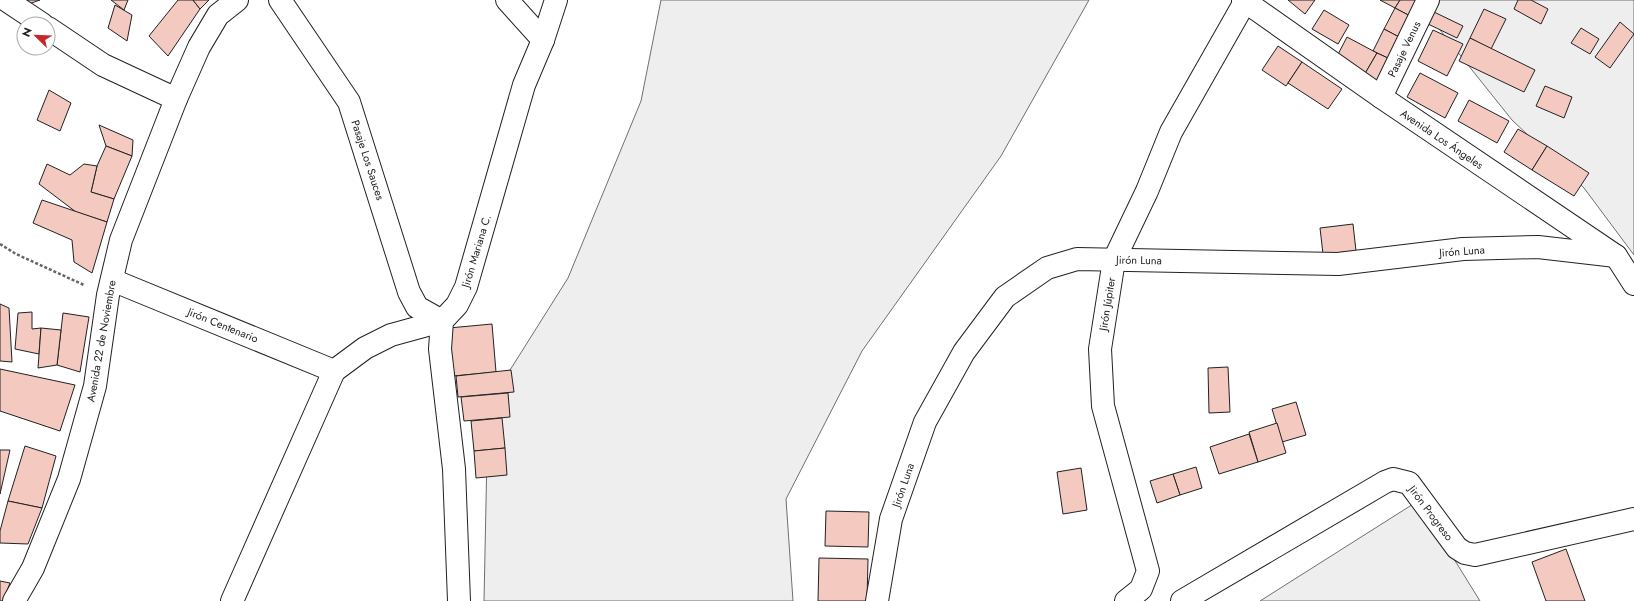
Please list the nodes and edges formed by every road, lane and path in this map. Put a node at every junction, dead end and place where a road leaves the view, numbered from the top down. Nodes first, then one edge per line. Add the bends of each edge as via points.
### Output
1 (6, 0) edge
2 (237, 0) edge
3 (280, 0) edge
4 (507, 0) edge
5 (556, 0) edge
6 (1428, 0) edge
7 (1245, 1) edge
8 (30, 16) edge
9 (56, 33) edge
10 (542, 40) junction
11 (1381, 97) junction
12 (176, 100) junction
13 (0, 244) edge
14 (1616, 256) junction
15 (1114, 260) junction
16 (1634, 284) edge
17 (110, 288) junction
18 (442, 321) junction
19 (334, 370) junction
20 (1634, 519) edge
21 (14, 601) edge
22 (232, 601) edge
23 (459, 601) edge
24 (877, 601) edge
25 (1126, 601) edge
26 (1182, 601) edge

1 - 8 street
2 - 12 street, Avenida 22 de Noviembre via 218,14 199,47
3 - 18 street, Pasaje Los Sauces via 349,102 409,292 417,307
4 - 10 street
5 - 10 street, Jirón Mariana C.
6 - 11 street, Pasaje Venus
7 - 11 street, Avenida Los Ángeles
7 - 15 street, Jirón Júpiter via 1171,132 1147,191
9 - 12 street via 103,65
10 - 18 street, Jirón Mariana C. via 524,85 466,287 457,305
11 - 14 street, Avenida Los Ángeles
12 - 17 street, Avenida 22 de Noviembre via 121,240
13 - 17 path via 16,254
14 - 15 street, Jirón Luna via 1538,247 1462,249 1338,264
14 - 16 street, Avenida Los Ángeles
15 - 24 street, Jirón Luna via 1077,259 1047,268 1005,297 964,352 924,422 891,519
15 - 25 street, Jirón Júpiter via 1100,349 1103,406 1148,571 1141,588
17 - 19 street, Jirón Centenario
17 - 21 street, Avenida 22 de Noviembre via 95,386 69,479 33,568
18 - 19 street via 391,335 364,348
18 - 23 street via 440,349 454,469
19 - 22 street
20 - 26 street, Jirón Progreso via 1475,555 1458,548 1409,483 1393,479

